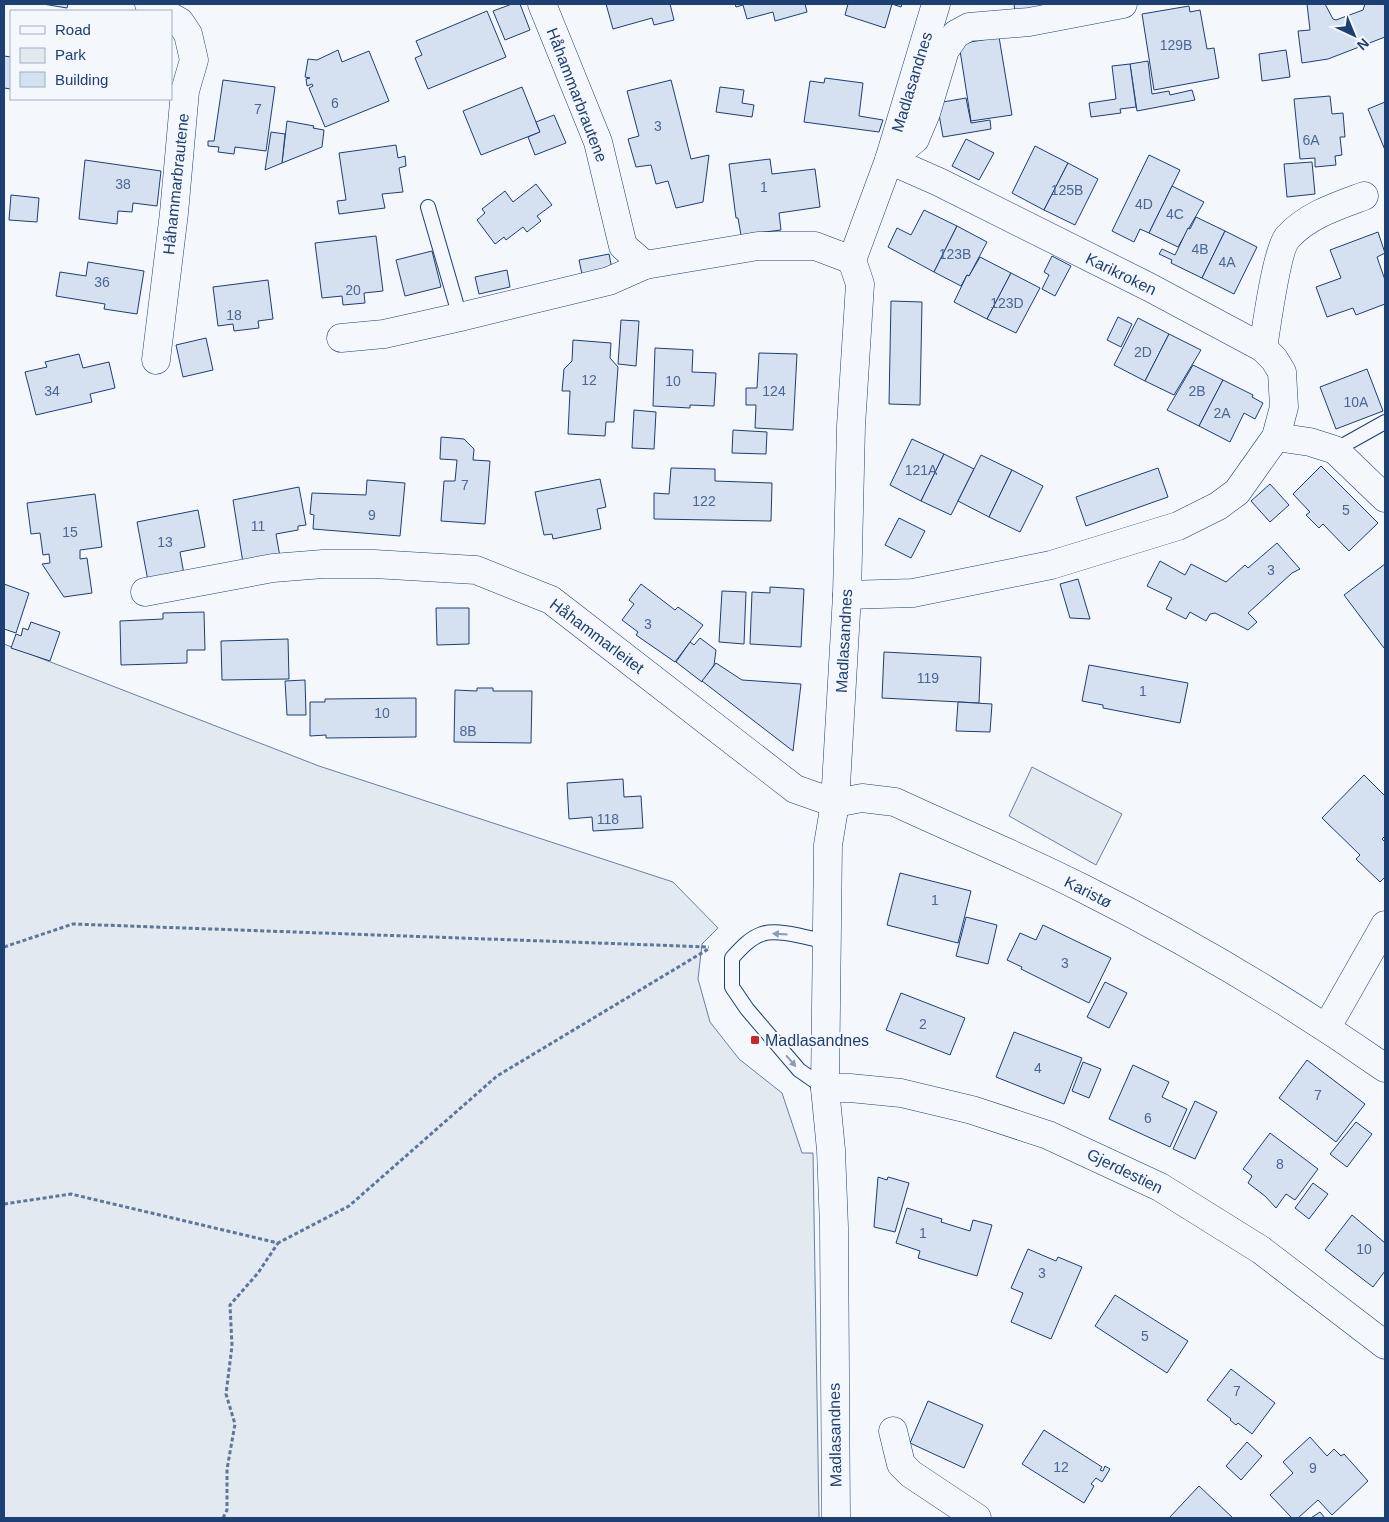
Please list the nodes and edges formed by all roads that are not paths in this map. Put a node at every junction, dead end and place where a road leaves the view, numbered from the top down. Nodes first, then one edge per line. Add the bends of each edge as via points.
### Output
1 (148, 4) edge
2 (542, 4) edge
3 (936, 4) edge
4 (1123, 4) edge
5 (160, 10) edge
6 (172, 18) edge
7 (889, 160) junction
8 (1364, 196) dead end
9 (428, 207) dead end
10 (852, 260) junction
11 (645, 265) junction
12 (460, 316) junction
13 (341, 338) dead end
14 (1263, 348) junction
15 (156, 360) dead end
16 (1385, 422) edge
17 (1276, 437) junction
18 (1336, 450) junction
19 (1385, 498) edge
20 (145, 592) dead end
21 (847, 595) junction
22 (835, 803) junction
23 (1385, 925) edge
24 (828, 942) junction
25 (1327, 1027) junction
26 (1385, 1068) edge
27 (825, 1088) junction
28 (1385, 1345) edge
29 (893, 1431) dead end
30 (836, 1518) edge
31 (977, 1518) edge

1 - 5 street
2 - 11 street, Håhammarbrautene via 598,142 623,246
3 - 7 street, Madlasandnes
4 - 7 street, Madlasandnes via 1029,22 970,27 956,34 945,50 915,139
6 - 15 street, Håhammarbrautene via 180,22 188,34 194,60 185,91
7 - 10 street, Madlasandnes
7 - 14 street, Karikroken via 940,182 1150,287
8 - 14 street via 1315,216 1286,238 1273,286
9 - 12 lane
10 - 11 street via 814,246 758,246
10 - 21 street, Madlasandnes via 860,284 851,426
11 - 12 street via 609,280
12 - 13 street via 384,334
14 - 17 street, Karikroken via 1282,372 1284,407
16 - 18 lane
17 - 18 street
17 - 21 street, Karikroken via 1237,492 1218,506 1178,526 1051,566 913,593
18 - 19 street
20 - 22 street, Håhammarleitet via 273,568 323,564 457,568 486,573 551,600 795,789
21 - 22 street, Madlasandnes
22 - 24 street, Madlasandnes via 828,845
22 - 25 street, Karistø via 862,798 895,802 1082,888
23 - 25 street
24 - 27 street, Madlasandnes
24 -> 27 lane via 790,934 764,933 748,942 732,958 732,987 747,1009 799,1070
25 - 26 street, Karistø
27 - 28 street, Gjerdestien via 901,1093 972,1110 1048,1135 1168,1192 1261,1250
27 - 30 street, Madlasandnes via 834,1226
29 - 31 street via 901,1464

